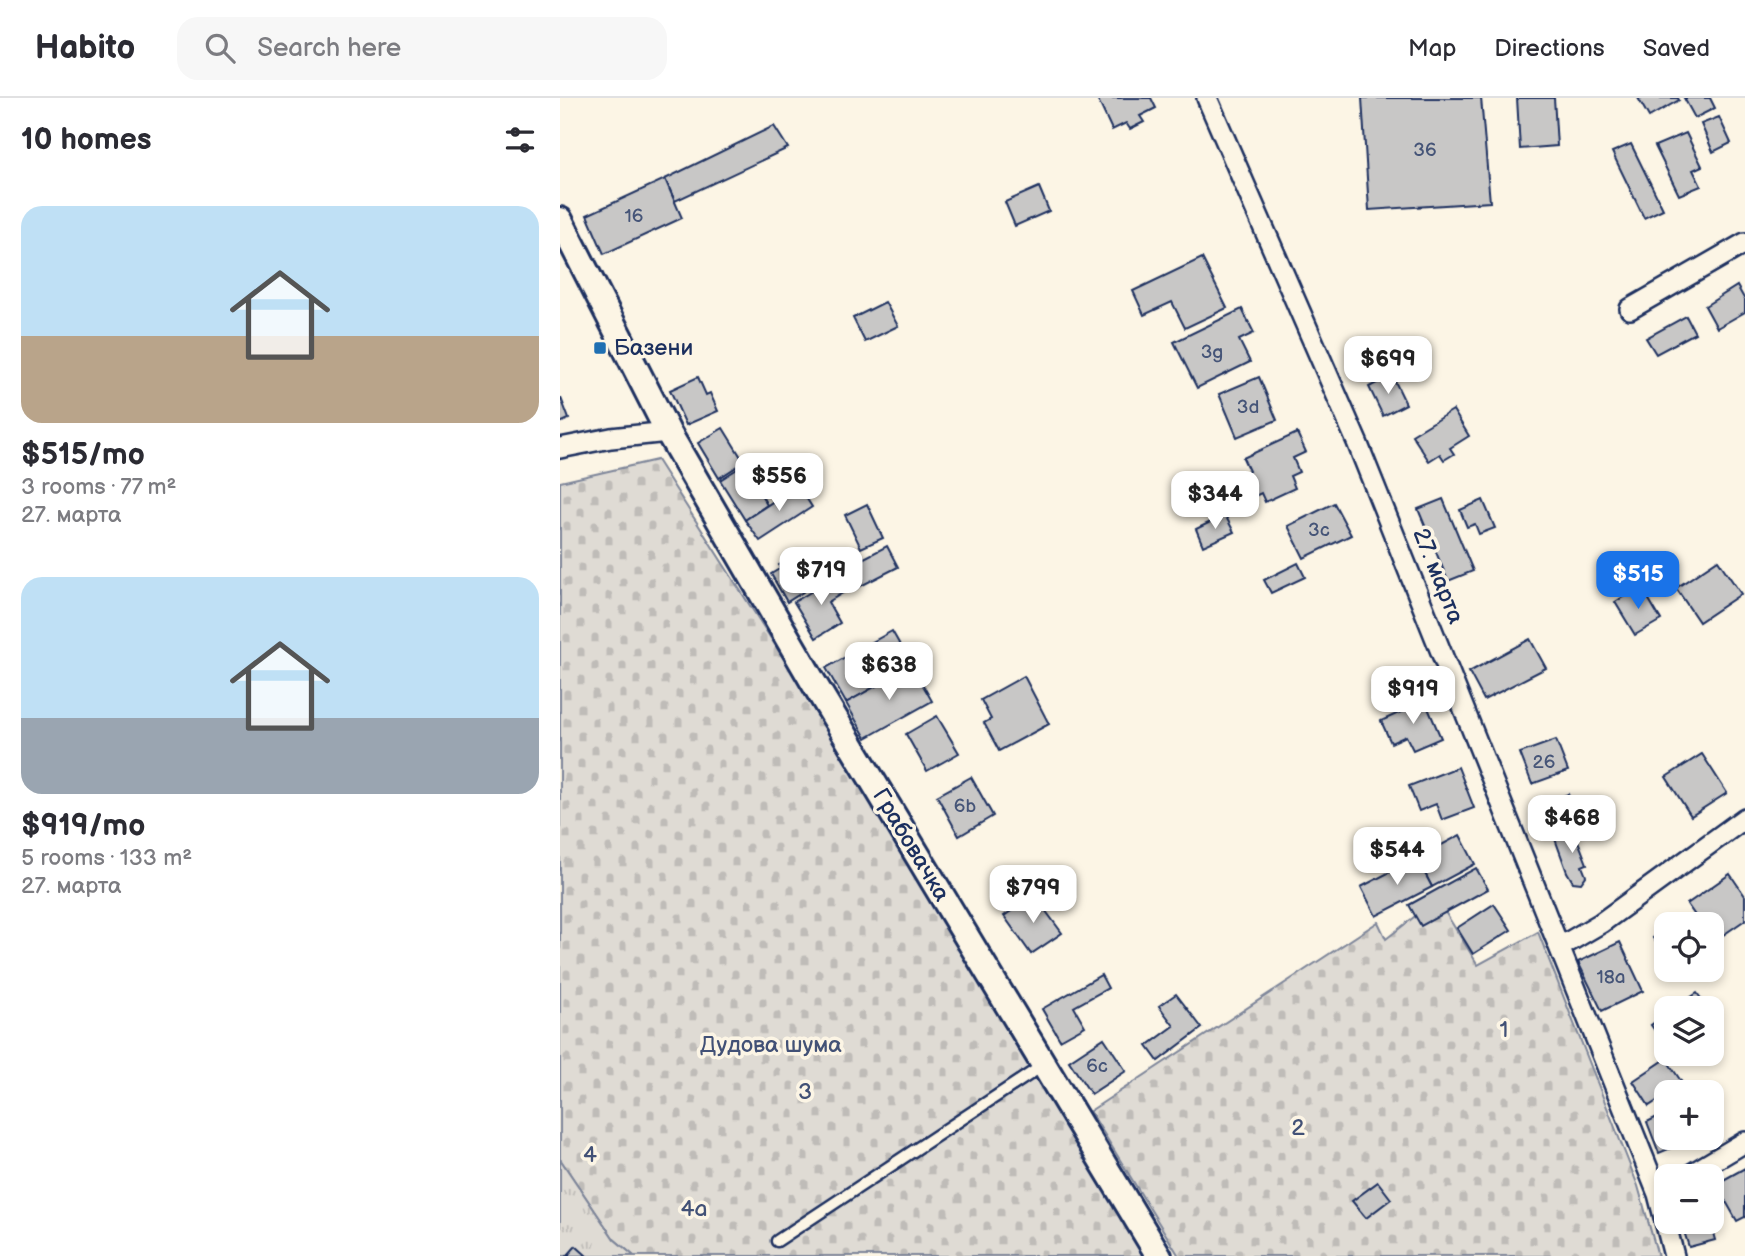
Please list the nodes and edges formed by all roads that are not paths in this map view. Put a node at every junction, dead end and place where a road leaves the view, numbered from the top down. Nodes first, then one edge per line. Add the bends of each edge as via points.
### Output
1 (1207, 98) edge
2 (560, 220) edge
3 (1745, 243) edge
4 (1630, 309) dead end
5 (668, 432) junction
6 (560, 447) edge
7 (1745, 818) edge
8 (1560, 947) junction
9 (1043, 1066) junction
10 (1745, 1143) edge
11 (1709, 1164) edge
12 (1654, 1172) edge
13 (1670, 1234) edge
14 (777, 1241) dead end
15 (1159, 1256) edge
16 (1674, 1256) edge

1 - 8 street, 27. марта via 1357,442
2 - 5 street, Грабовачка
3 - 4 street
5 - 6 street
5 - 9 street, Грабовачка
7 - 8 street via 1601,923
8 - 12 street, 27. марта
9 - 14 lane
9 - 15 street, Грабовачка
10 - 11 street
13 - 16 street, 27. марта

